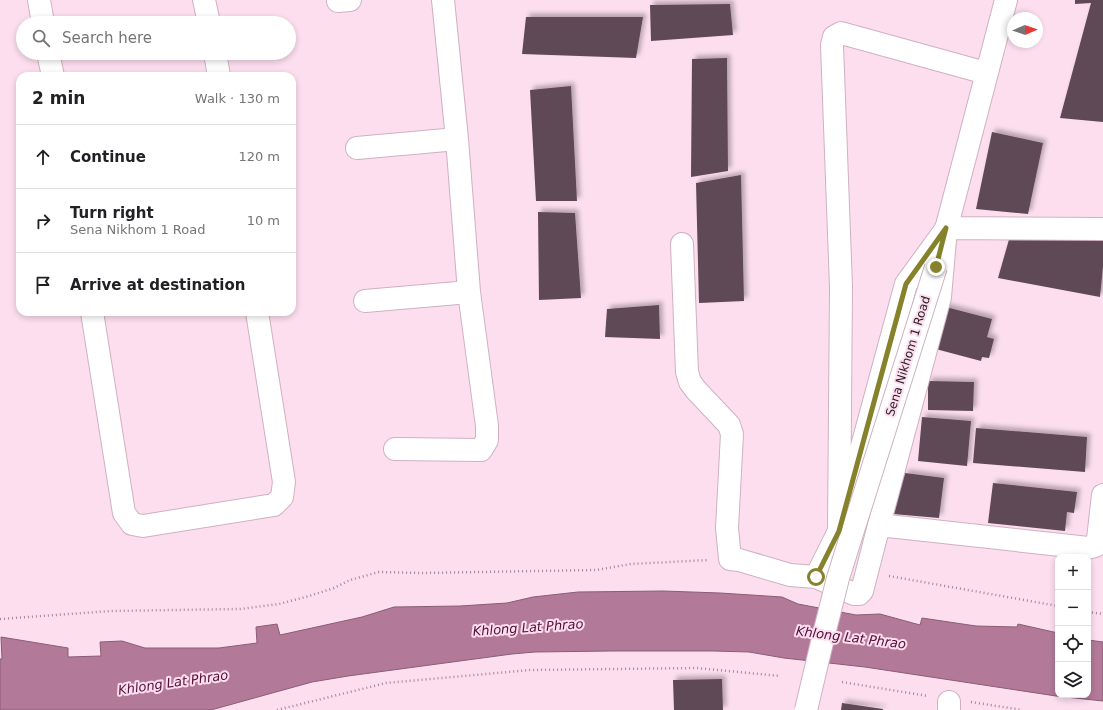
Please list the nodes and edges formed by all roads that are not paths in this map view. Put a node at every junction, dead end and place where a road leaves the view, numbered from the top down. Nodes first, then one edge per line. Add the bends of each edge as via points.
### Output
1 (39, 0) edge
2 (204, 0) edge
3 (442, 0) edge
4 (1006, 0) edge
5 (42, 16) edge
6 (207, 16) edge
7 (50, 60) edge
8 (216, 60) edge
9 (52, 72) edge
10 (218, 72) edge
11 (986, 73) junction
12 (457, 139) junction
13 (357, 148) dead end
14 (946, 228) junction
15 (1103, 228) edge
16 (682, 244) dead end
17 (469, 292) junction
18 (365, 301) dead end
19 (93, 316) edge
20 (258, 316) edge
21 (395, 449) dead end
22 (1103, 495) edge
23 (1103, 500) edge
24 (879, 525) junction
25 (839, 531) junction
26 (816, 577) junction
27 (806, 710) edge

1 - 5 street
2 - 6 street
3 - 12 street
4 - 11 street, Sena Nikhom 1 Road
7 - 9 street
8 - 10 street
11 - 14 street, Sena Nikhom 1 Road
11 - 25 street via 841,33 834,38 832,45 842,286
12 - 13 street
12 - 17 street
14 - 15 street
14 - 24 street via 940,297
14 - 25 street via 906,284
14 - 27 street, Sena Nikhom 1 Road, bridge via 838,578
16 - 26 street via 686,372 696,390 729,425 732,434 727,528 730,559 790,575
17 - 18 street
17 - 21 street via 487,426 486,440 481,450
19 - 20 street via 124,513 132,524 143,526 274,505 282,497 284,482
22 - 23 street
23 - 24 street via 1098,539 1095,546 1088,548
24 - 26 street via 862,591 859,594
25 - 26 street

